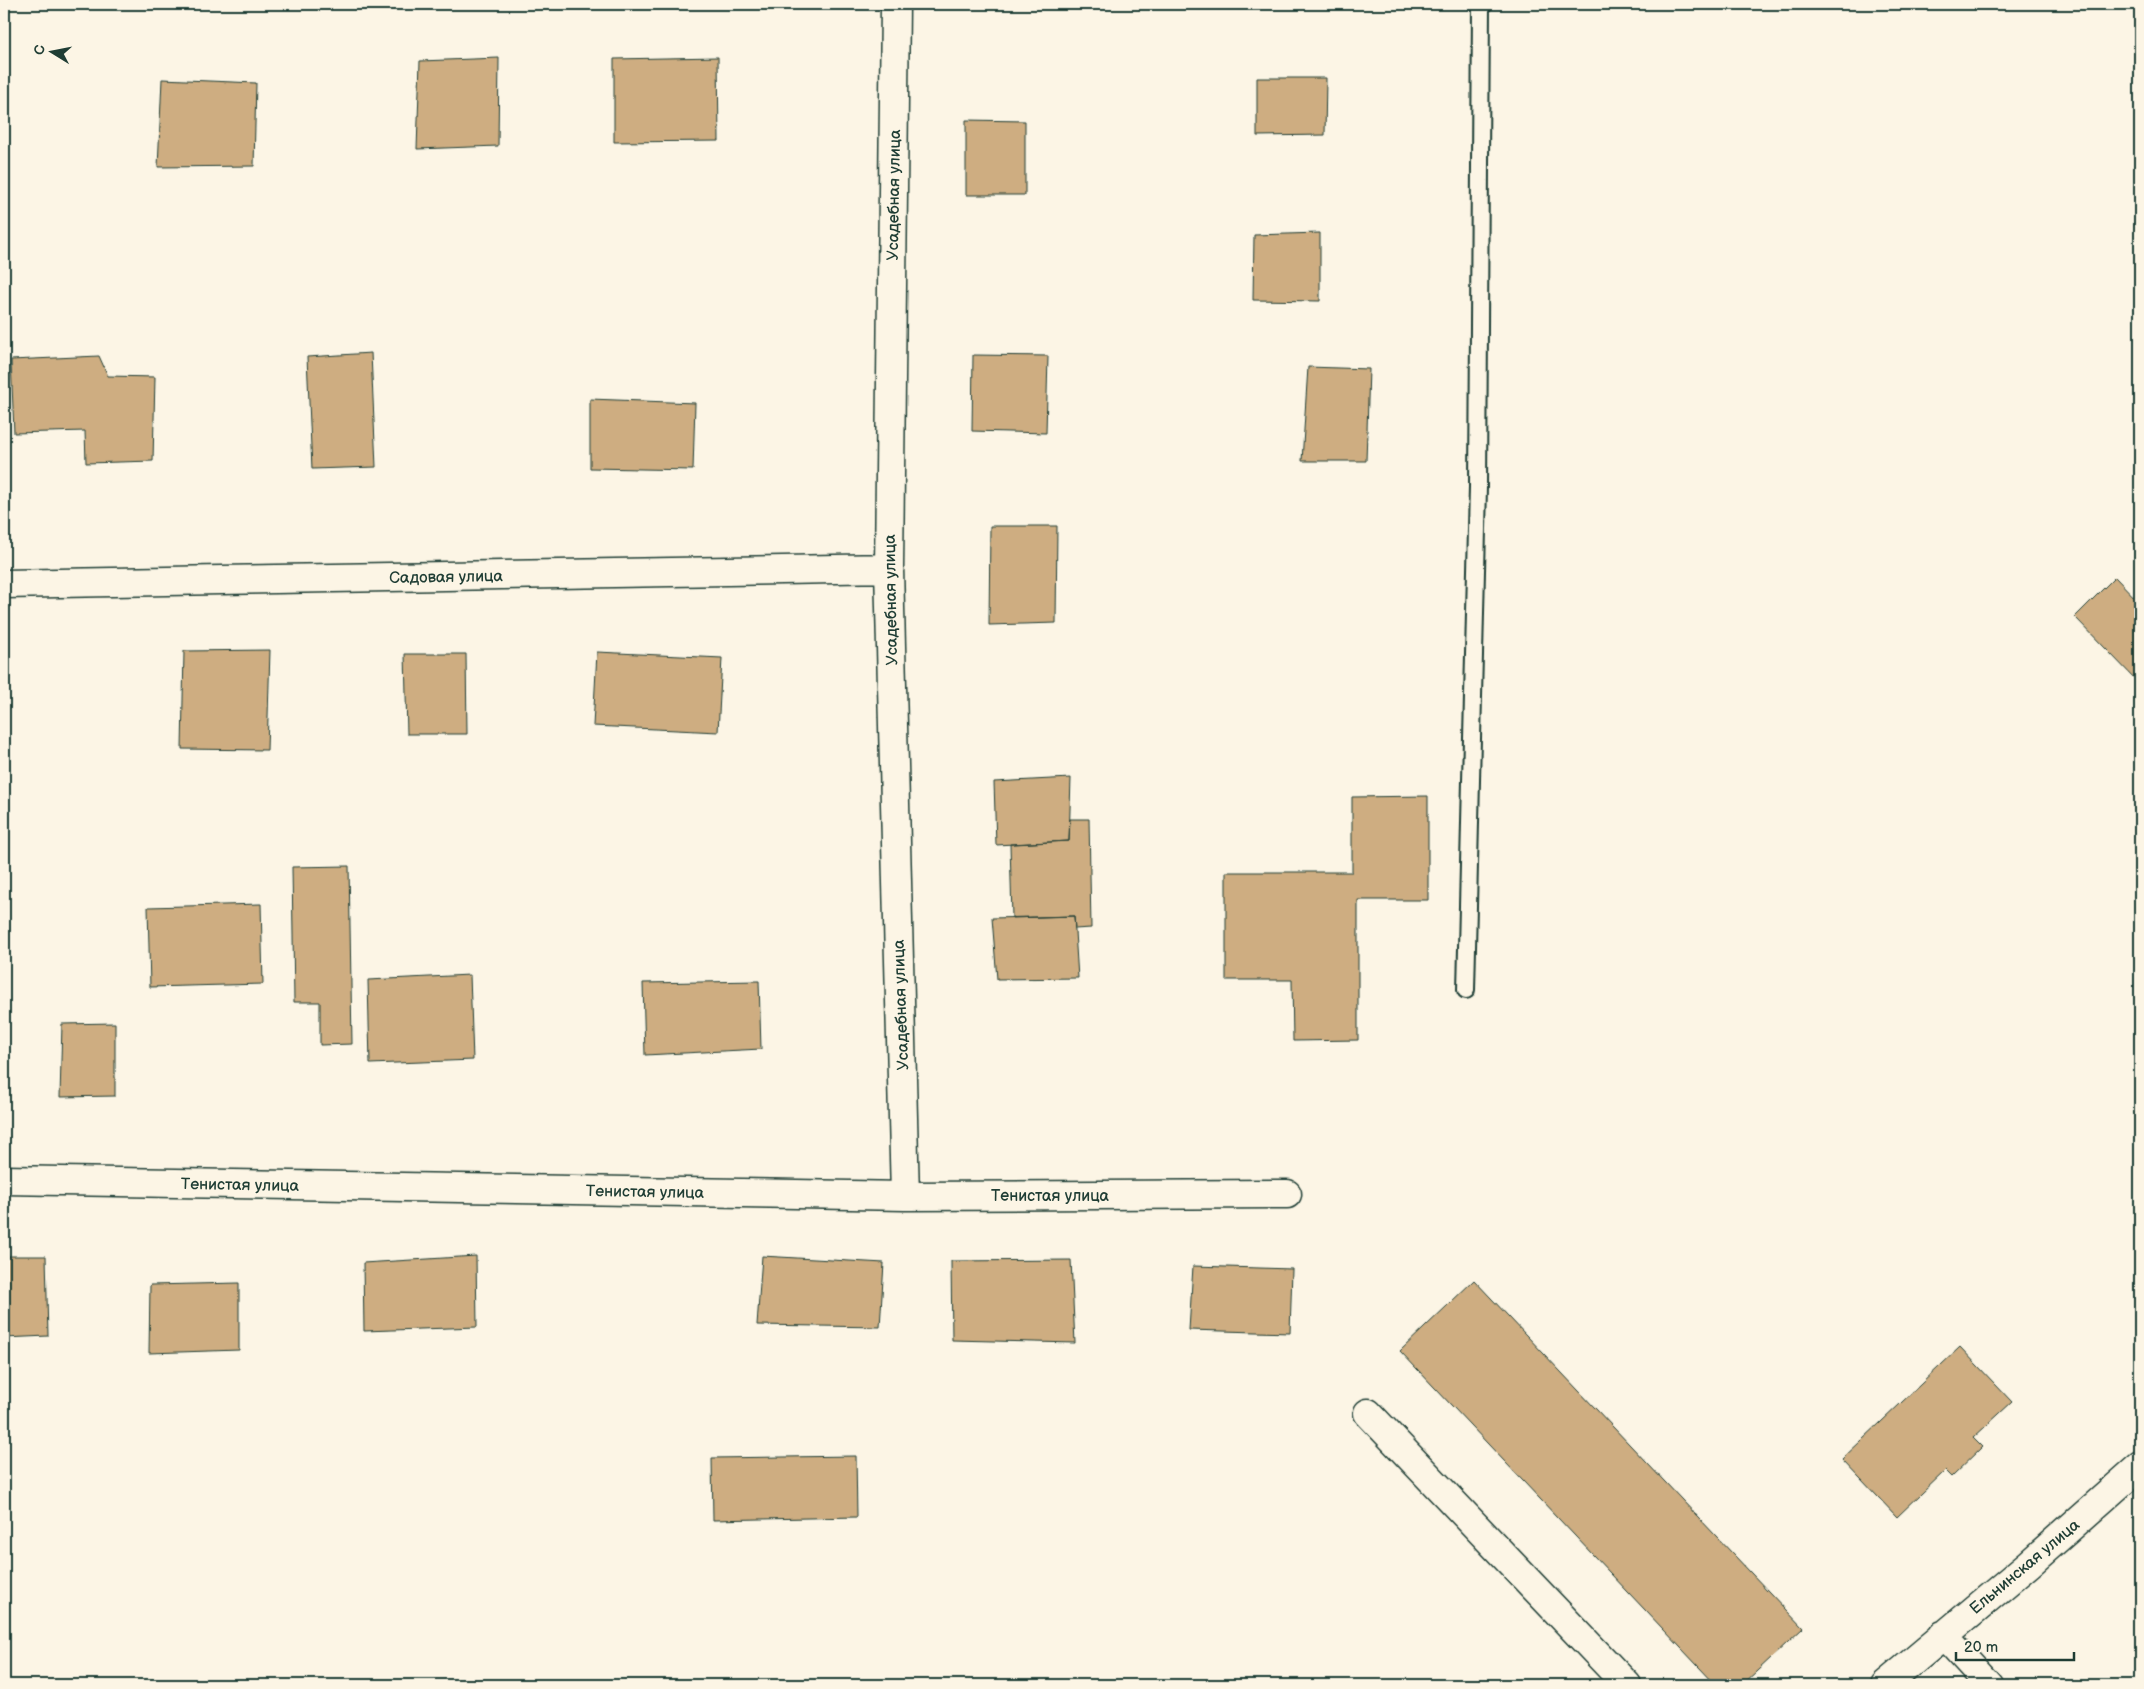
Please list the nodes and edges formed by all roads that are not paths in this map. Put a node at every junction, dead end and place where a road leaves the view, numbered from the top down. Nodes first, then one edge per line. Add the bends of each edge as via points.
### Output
1 (895, 4) edge
2 (1481, 4) edge
3 (889, 568) junction
4 (4, 584) edge
5 (1466, 990) dead end
6 (4, 1180) edge
7 (1287, 1194) dead end
8 (905, 1196) junction
9 (1368, 1413) dead end
10 (2140, 1466) edge
11 (1943, 1635) junction
12 (1627, 1685) edge
13 (1885, 1685) edge
14 (1989, 1685) edge

1 - 3 street, Усадебная улица
2 - 5 lane via 1478,487
3 - 4 street, Садовая улица
3 - 8 street, Усадебная улица
6 - 8 street, Тенистая улица
7 - 8 street, Тенистая улица
9 - 12 street
10 - 11 street, Ельнинская улица
11 - 13 street, Ельнинская улица
11 - 14 street

